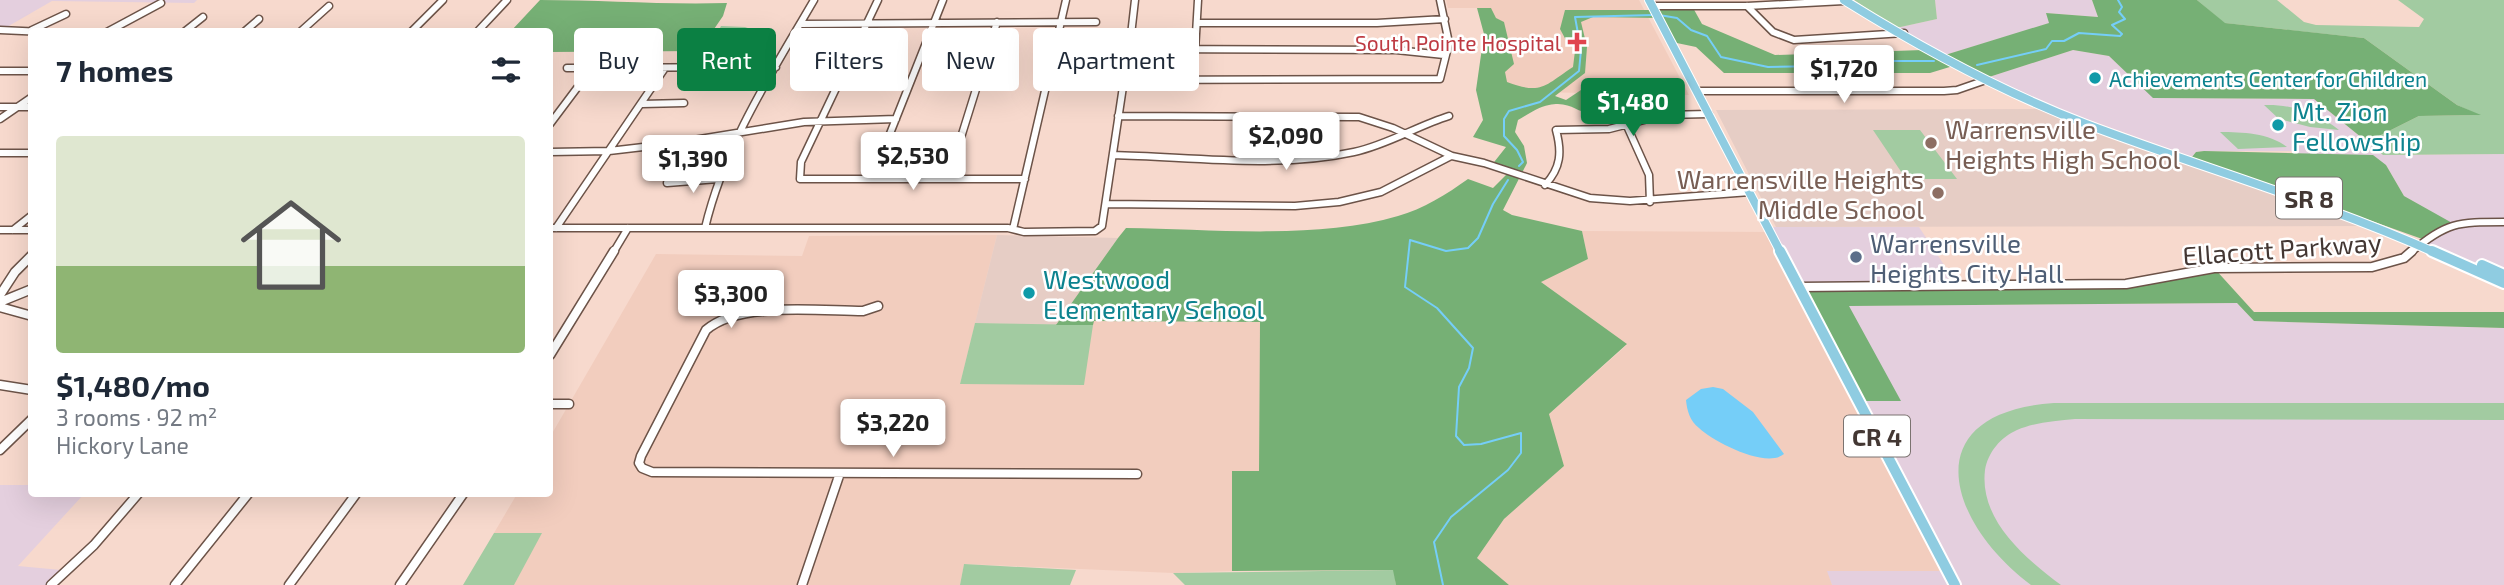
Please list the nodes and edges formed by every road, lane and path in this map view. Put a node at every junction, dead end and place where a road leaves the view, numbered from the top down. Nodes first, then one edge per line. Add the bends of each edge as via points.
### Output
1 (443, 0) edge
2 (507, 0) edge
3 (814, 0) edge
4 (878, 0) edge
5 (943, 0) edge
6 (1066, 0) edge
7 (1135, 0) edge
8 (1198, 0) edge
9 (1440, 0) edge
10 (1844, 0) edge
11 (1854, 0) edge
12 (161, 3) dead end
13 (329, 6) dead end
14 (1747, 6) junction
15 (1654, 9) edge
16 (66, 14) dead end
17 (203, 17) dead end
18 (259, 19) dead end
19 (1445, 19) junction
20 (1061, 21) junction
21 (997, 22) junction
22 (1096, 22) dead end
23 (934, 23) junction
24 (1197, 23) junction
25 (800, 24) junction
26 (867, 24) junction
27 (36, 28) edge
28 (114, 28) edge
29 (189, 28) edge
30 (249, 28) edge
31 (304, 28) edge
32 (415, 28) edge
33 (481, 28) edge
34 (1131, 28) edge
35 (1197, 28) edge
36 (0, 30) edge
37 (28, 30) edge
38 (1900, 34) junction
39 (1199, 51) edge
40 (1444, 55) junction
41 (776, 67) edge
42 (567, 68) dead end
43 (574, 68) edge
44 (665, 68) joint
45 (677, 68) edge
46 (0, 71) edge
47 (28, 71) edge
48 (1983, 81) junction
49 (575, 91) edge
50 (762, 91) edge
51 (1698, 91) junction
52 (28, 100) edge
53 (684, 103) dead end
54 (642, 104) junction
55 (0, 107) edge
56 (17, 107) junction
57 (28, 107) edge
58 (1709, 114) junction
59 (1118, 116) junction
60 (1449, 116) dead end
61 (0, 119) edge
62 (896, 119) junction
63 (553, 120) edge
64 (821, 121) junction
65 (1627, 126) junction
66 (740, 131) junction
67 (1402, 132) junction
68 (609, 151) junction
69 (553, 152) edge
70 (0, 153) edge
71 (28, 153) edge
72 (1113, 155) junction
73 (1451, 156) junction
74 (718, 179) junction
75 (872, 179) junction
76 (948, 179) junction
77 (1025, 179) junction
78 (667, 183) dead end
79 (1545, 185) junction
80 (1750, 192) junction
81 (1650, 202) junction
82 (1106, 204) junction
83 (28, 218) edge
84 (2504, 222) edge
85 (553, 227) edge
86 (553, 228) edge
87 (628, 228) junction
88 (705, 228) junction
89 (1013, 229) junction
90 (0, 230) edge
91 (12, 230) junction
92 (28, 230) edge
93 (2422, 243) junction
94 (28, 259) edge
95 (2504, 275) edge
96 (2504, 283) edge
97 (1799, 287) junction
98 (28, 291) edge
99 (0, 295) edge
100 (0, 305) edge
101 (878, 306) dead end
102 (28, 315) edge
103 (553, 350) edge
104 (0, 385) edge
105 (28, 389) edge
106 (553, 404) edge
107 (569, 404) dead end
108 (28, 423) edge
109 (0, 450) edge
110 (840, 473) junction
111 (1137, 474) dead end
112 (135, 497) edge
113 (246, 497) edge
114 (354, 497) edge
115 (461, 497) edge
116 (51, 585) edge
117 (175, 585) edge
118 (289, 585) edge
119 (400, 585) edge
120 (802, 585) edge
121 (1955, 585) edge

1 - 32 street
2 - 33 street
3 - 25 street
4 - 26 street
5 - 23 street
6 - 20 street
7 - 34 street
8 - 24 street
9 - 19 street
10 - 14 street
10 - 38 main road, SR 8
11 - 38 main road, SR 8
12 - 28 street
13 - 31 street
14 - 15 street
14 - 38 street via 1768,31 1794,40
15 - 51 main road, CR 4
16 - 27 street
17 - 29 street
18 - 30 street
19 - 24 street
19 - 40 street via 1449,43
20 - 21 street
20 - 22 street
20 - 77 street
21 - 23 street
21 - 76 street
23 - 26 street
23 - 62 street
24 - 35 street
25 - 26 street
25 - 41 street
26 - 64 street
36 - 37 street
38 - 48 main road, SR 8
38 - 93 main road, SR 8 via 2067,112
39 - 40 street via 1396,50
40 - 59 street via 1440,79 1124,80
42 - 43 street
44 - 45 street
44 - 54 street
46 - 47 street
48 - 51 street via 1944,91
48 - 93 main road, SR 8 via 2114,135
49 - 63 street
50 - 66 street
51 - 58 main road, CR 4
52 - 56 street
53 - 54 street
54 - 68 street
55 - 56 street
56 - 57 street
56 - 61 street
58 - 65 street via 1664,115
58 - 80 main road, CR 4
59 - 67 street via 1359,117
59 - 72 street
60 - 67 street
62 - 64 street
62 - 75 street
64 - 66 street
64 - 75 street via 801,162 800,179
65 - 79 street via 1556,130 1561,161 1558,172
65 - 81 street via 1649,175
66 - 68 street
66 - 74 street
67 - 72 street via 1357,152 1304,159
67 - 73 street
68 - 69 street
68 - 85 street
70 - 71 street
72 - 82 street
73 - 79 street
73 - 82 street via 1381,192 1339,202 1295,206
74 - 78 street
74 - 88 street
75 - 76 street
76 - 77 street
77 - 89 street
79 - 81 street via 1592,198
80 - 81 street
80 - 97 main road, CR 4
82 - 89 street via 1102,226 1095,231
83 - 91 street
84 - 93 street, Ellacott Parkway via 2454,224
86 - 87 street
87 - 88 street
87 - 103 street
88 - 89 street
90 - 91 street
91 - 92 street
93 - 95 main road, SR 8
93 - 96 main road, SR 8
93 - 97 street, Ellacott Parkway via 2404,258 2379,266 2214,268 2126,285
94 - 99 street
97 - 121 main road, CR 4
98 - 100 street
100 - 102 street
101 - 110 street via 863,311 753,311 714,322 639,463 652,472
104 - 105 street
106 - 107 street
108 - 109 street
110 - 111 street
110 - 120 street
112 - 116 street
113 - 117 street
114 - 118 street
115 - 119 street

